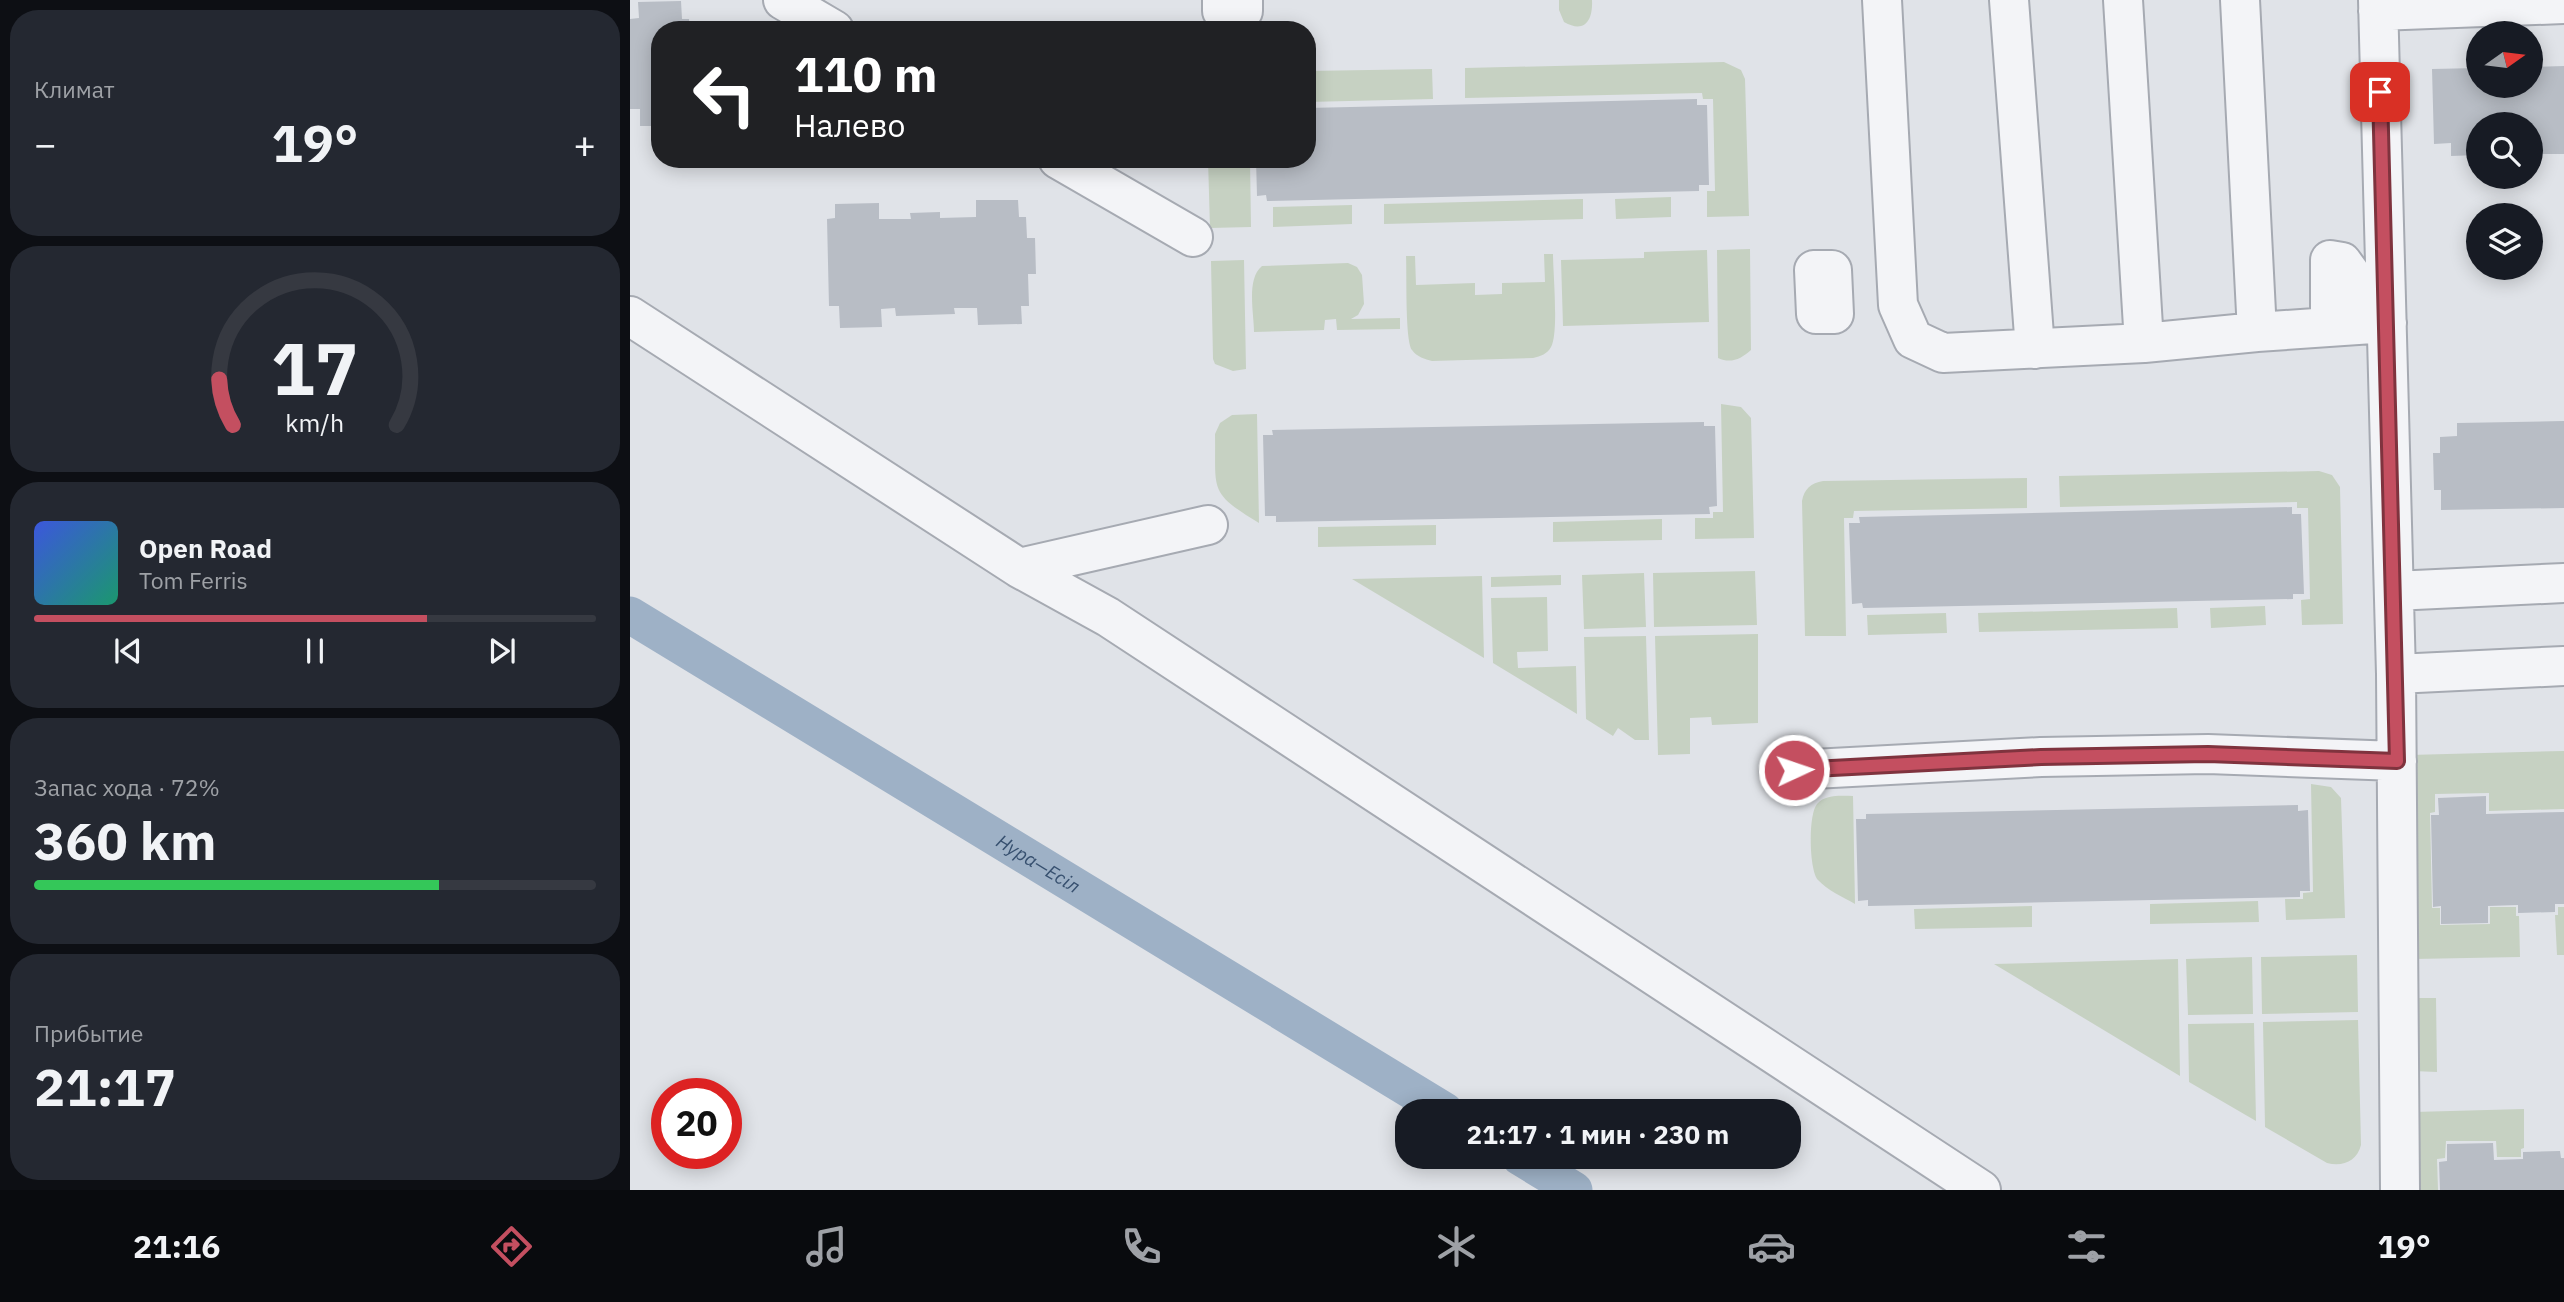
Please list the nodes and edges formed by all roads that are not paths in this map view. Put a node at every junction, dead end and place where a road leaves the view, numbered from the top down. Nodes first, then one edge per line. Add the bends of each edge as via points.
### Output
1 (783, 0) edge
2 (1222, 0) edge
3 (1243, 0) edge
4 (1882, 0) edge
5 (2009, 0) edge
6 (2123, 0) edge
7 (2240, 0) edge
8 (2564, 4) edge
9 (2378, 5) edge
10 (819, 21) edge
11 (1074, 168) edge
12 (1193, 237) dead end
13 (630, 316) edge
14 (2387, 323) junction
15 (2257, 332) junction
16 (2144, 343) junction
17 (2035, 349) junction
18 (1208, 526) dead end
19 (1019, 568) junction
20 (2564, 583) edge
21 (2394, 590) junction
22 (2564, 666) edge
23 (2396, 674) junction
24 (2397, 761) junction
25 (1794, 770) dead end
26 (1981, 1190) edge
27 (2400, 1190) edge

1 - 10 street
2 - 3 street via 1222,11 1243,11
4 - 17 street via 1898,305 1913,339 1943,353
5 - 17 street
6 - 16 street
7 - 15 street
8 - 9 street
9 - 14 street
11 - 12 street
13 - 19 street
14 - 15 street
14 - 21 street
15 - 16 street
16 - 17 street
18 - 19 street
19 - 26 street via 1108,617
20 - 21 street
21 - 23 street
22 - 23 street
23 - 24 street
24 - 25 street via 2208,754
24 - 27 street

